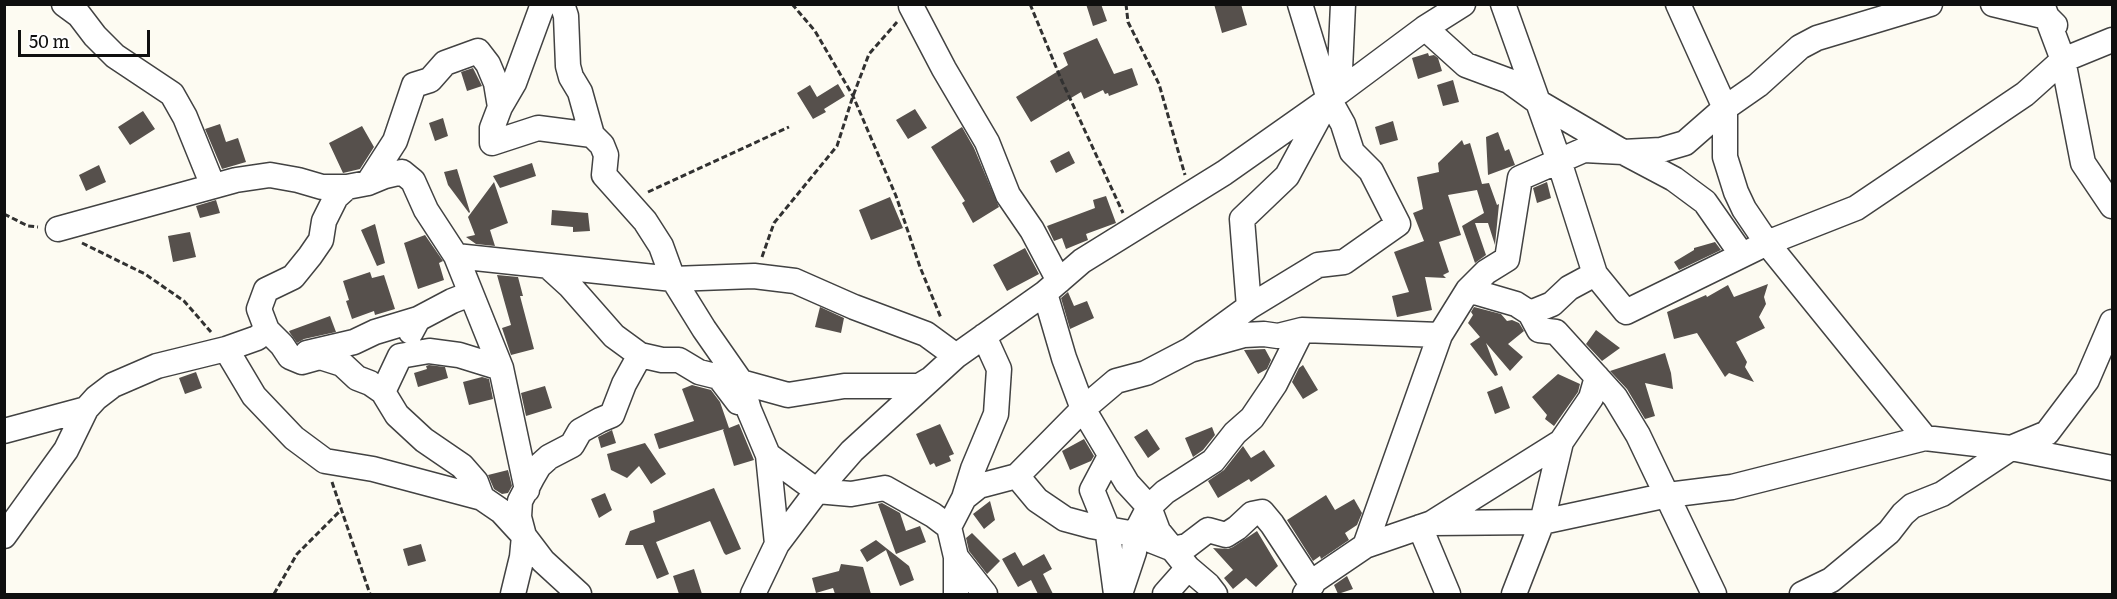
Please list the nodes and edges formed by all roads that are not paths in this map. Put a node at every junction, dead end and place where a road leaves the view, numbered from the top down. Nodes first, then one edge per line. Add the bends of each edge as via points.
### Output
1 (64, 4) edge
2 (543, 4) edge
3 (562, 4) edge
4 (1300, 4) edge
5 (1343, 4) edge
6 (1463, 4) edge
7 (1503, 4) edge
8 (1678, 4) edge
9 (1930, 4) edge
10 (1993, 4) edge
11 (911, 6) edge
12 (2045, 11) edge
13 (1425, 28) junction
14 (2106, 47) edge
15 (2063, 60) junction
16 (1334, 96) junction
17 (1538, 102) junction
18 (500, 107) junction
19 (1725, 108) junction
20 (591, 135) junction
21 (1623, 152) junction
22 (1559, 161) junction
23 (358, 185) junction
24 (213, 186) junction
25 (2112, 206) edge
26 (58, 229) road end
27 (1767, 243) junction
28 (1742, 255) junction
29 (456, 256) junction
30 (548, 266) junction
31 (1595, 274) junction
32 (673, 279) junction
33 (1052, 287) junction
34 (1468, 290) junction
35 (470, 294) junction
36 (1249, 307) junction
37 (1530, 313) junction
38 (418, 319) junction
39 (2112, 322) edge
40 (267, 330) junction
41 (1302, 330) junction
42 (1440, 335) junction
43 (984, 336) junction
44 (226, 349) junction
45 (1190, 350) junction
46 (640, 355) junction
47 (400, 356) junction
48 (956, 356) junction
49 (290, 357) junction
50 (501, 368) junction
51 (1597, 377) junction
52 (932, 378) junction
53 (741, 382) junction
54 (382, 392) junction
55 (86, 409) junction
56 (1083, 409) junction
57 (749, 410) junction
58 (4, 431) edge
59 (1925, 438) junction
60 (1561, 442) junction
61 (2011, 448) junction
62 (768, 455) junction
63 (1110, 456) junction
64 (2112, 468) edge
65 (1017, 476) junction
66 (527, 490) junction
67 (817, 491) junction
68 (1668, 495) junction
69 (482, 498) junction
70 (964, 498) junction
71 (1149, 507) junction
72 (1542, 522) junction
73 (1426, 525) junction
74 (949, 527) junction
75 (1107, 527) junction
76 (1135, 534) junction
77 (4, 536) edge
78 (524, 536) junction
79 (777, 544) junction
80 (1365, 546) junction
81 (1173, 549) junction
82 (956, 557) junction
83 (1188, 568) junction
84 (1308, 590) edge
85 (513, 594) edge
86 (579, 594) edge
87 (753, 594) edge
88 (956, 594) edge
89 (985, 594) edge
90 (1118, 594) edge
91 (1165, 594) edge
92 (1215, 594) edge
93 (1448, 594) edge
94 (1514, 594) edge
95 (1714, 594) edge
96 (1802, 594) edge

1 - 24 street via 79,15 115,56 172,94
2 - 18 street via 514,82
3 - 20 street via 568,66 580,92
4 - 16 street
5 - 16 street
6 - 13 street
7 - 17 street
8 - 19 street
9 - 19 street via 1817,38 1800,47
10 - 12 street
11 - 33 street via 987,141 1008,195 1032,230
12 - 14 street via 2070,40
12 - 15 street
13 - 16 street
13 - 17 street via 1467,65 1509,81
14 - 15 street
15 - 25 street via 2083,163
15 - 27 street via 2025,94 1856,208
16 - 33 street via 1224,173 1082,261
16 - 36 street via 1287,176 1242,219
16 - 36 street via 1352,152 1371,171 1398,224 1344,262 1318,265
17 - 21 street
17 - 22 street
18 - 20 street via 492,128 492,143 538,128
18 - 23 street via 496,83 478,51 445,63 430,80 414,86 395,141
19 - 21 street via 1685,143 1661,150
19 - 27 street via 1725,157 1740,200
20 - 32 street via 602,144 606,154 604,175 645,221 661,246
21 - 22 street via 1584,150
21 - 28 street via 1674,179 1705,202
22 - 31 street
22 - 34 street via 1520,178 1507,259
23 - 24 street via 322,187 270,175
23 - 29 street via 402,172 413,181 426,210
23 - 40 street via 336,197 324,221 321,240 293,277 266,290 258,309
24 - 26 street
27 - 28 street
27 - 59 street
28 - 31 street via 1626,312
29 - 30 street
29 - 35 street
30 - 32 street
30 - 46 street via 614,336
31 - 37 street via 1569,288 1552,304
32 - 48 street via 754,276 795,281 926,334
32 - 53 street
33 - 43 street
33 - 56 street via 1064,358
34 - 37 street via 1516,304
34 - 42 street
35 - 38 street
35 - 50 street
36 - 45 street
37 - 51 street via 1539,330 1556,332
38 - 47 street
38 - 49 street via 354,342
39 - 61 street via 2087,380 2047,433
40 - 44 street
40 - 49 street
41 - 42 street
41 - 45 street via 1278,336 1244,335
41 - 71 street via 1275,384 1252,418 1213,461
42 - 80 street
43 - 48 street
43 - 70 street via 999,369 996,414
44 - 55 street via 157,366 113,386
44 - 69 street via 254,396 294,438 325,461 373,469
45 - 56 street via 1146,374 1116,381
46 - 57 street via 679,360 699,372 719,377 735,400
46 - 66 street via 612,415 580,431 572,445 538,466
47 - 50 street via 429,351 459,355
47 - 54 street
48 - 52 street
49 - 54 street via 302,362 320,357 342,364
50 - 66 street
51 - 60 street via 1591,398
51 - 68 street via 1616,397
52 - 53 street via 919,386 844,386 788,395
52 - 67 street via 852,451
53 - 57 street
54 - 69 street via 397,415 424,440 462,466 476,482
55 - 58 street
55 - 77 street via 66,450
56 - 63 street
56 - 65 street
57 - 62 street
59 - 61 street
59 - 68 street via 1732,487
60 - 72 street
60 - 73 street
61 - 64 street
61 - 96 street via 1942,494 1912,506 1889,532 1831,580
62 - 67 street
62 - 79 street
63 - 71 street
63 - 75 street via 1092,490
65 - 70 street via 979,486
65 - 75 street via 1037,500 1065,519
66 - 78 street via 520,501
67 - 74 street via 851,494 885,488
67 - 79 street
68 - 72 street
68 - 95 street
69 - 78 street via 501,511
70 - 74 street
71 - 76 street
71 - 81 street via 1158,531
72 - 73 street
72 - 94 street
73 - 80 street
73 - 93 street
74 - 82 street
75 - 76 street
75 - 90 street
76 - 81 street
76 - 90 street via 1134,552
78 - 85 street
78 - 86 street via 543,561
79 - 87 street
80 - 84 street via 1315,580
81 - 83 street
81 - 84 street via 1187,546 1208,530 1226,535 1252,514 1262,512
82 - 88 street
82 - 89 street
83 - 91 street
83 - 92 street

